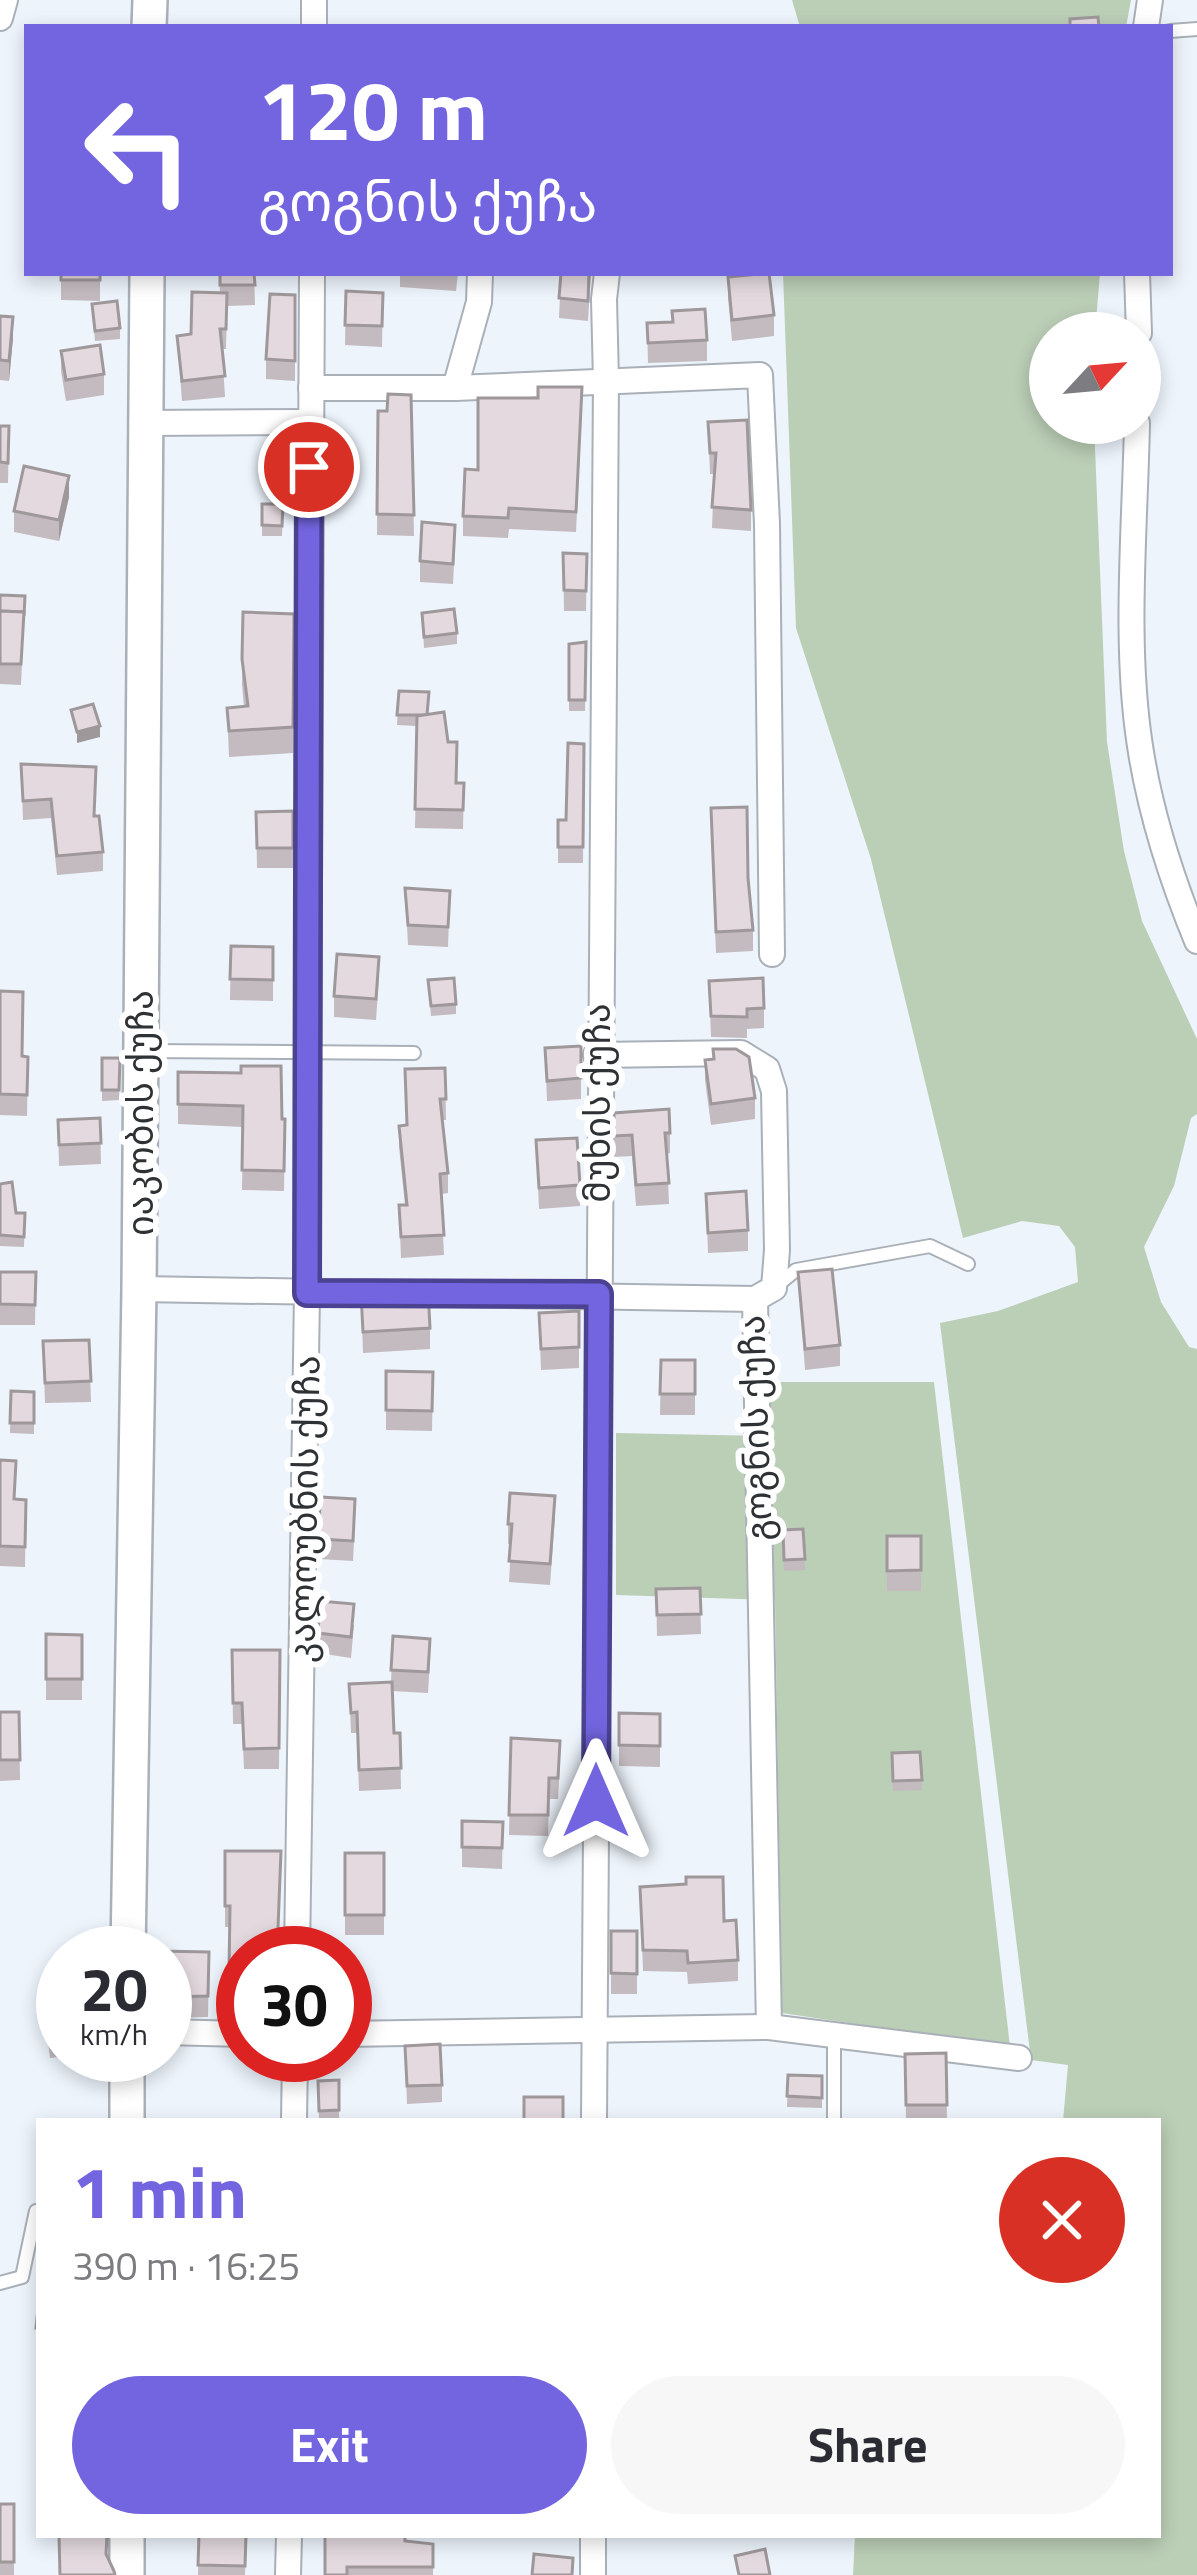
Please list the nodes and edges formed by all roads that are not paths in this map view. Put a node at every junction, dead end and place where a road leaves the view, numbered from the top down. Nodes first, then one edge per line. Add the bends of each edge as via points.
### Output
1 (5, 0) edge
2 (0, 18) edge
3 (146, 276) edge
4 (312, 276) edge
5 (480, 276) edge
6 (607, 276) edge
7 (1137, 276) edge
8 (1138, 312) edge
9 (606, 381) junction
10 (311, 388) junction
11 (455, 388) junction
12 (309, 422) junction
13 (145, 423) junction
14 (1137, 444) edge
15 (1197, 941) edge
16 (772, 954) dead end
17 (140, 1051) junction
18 (308, 1053) junction
19 (414, 1053) dead end
20 (596, 1055) junction
21 (968, 1264) dead end
22 (139, 1289) junction
23 (307, 1293) junction
24 (764, 1293) junction
25 (599, 1294) junction
26 (128, 1926) edge
27 (296, 1926) edge
28 (769, 2027) junction
29 (594, 2031) junction
30 (372, 2034) edge
31 (834, 2035) junction
32 (1018, 2058) dead end
33 (127, 2082) edge
34 (295, 2082) edge
35 (127, 2118) edge
36 (295, 2118) edge
37 (594, 2118) edge
38 (834, 2118) edge
39 (36, 2211) dead end
40 (0, 2283) edge
41 (127, 2538) edge
42 (289, 2538) edge
43 (593, 2538) edge
44 (127, 2575) edge
45 (288, 2575) edge
46 (593, 2575) edge

1 - 2 street
3 - 13 street, იაკობის ქუჩა
4 - 10 street, კალოუბნის ქუჩა
5 - 11 street
6 - 9 street, მუხის ქუჩა
7 - 8 street
9 - 11 street
9 - 16 street via 760,375
9 - 20 street, მუხის ქუჩა
10 - 11 street
10 - 12 street, კალოუბნის ქუჩა
12 - 13 street
12 - 18 street, კალოუბნის ქუჩა
13 - 17 street, იაკობის ქუჩა
14 - 15 street via 1140,746
17 - 18 lane
17 - 22 street, იაკობის ქუჩა
18 - 19 lane
18 - 23 street, კალოუბნის ქუჩა
20 - 24 street via 741,1053 767,1070 777,1250
20 - 25 street, მუხის ქუჩა
21 - 24 lane via 930,1246 796,1270
22 - 23 street, გოგნის ქუჩა
22 - 26 street, იაკობის ქუჩა
23 - 25 street, გოგნის ქუჩა
23 - 27 street, კალოუბნის ქუჩა
24 - 25 street, გოგნის ქუჩა
24 - 28 street, გოგნის ქუჩა
25 - 29 street, მუხის ქუჩა
28 - 29 street
28 - 31 street
29 - 30 street
29 - 37 street, მუხის ქუჩა
31 - 32 street
31 - 38 lane
33 - 35 street
34 - 36 street
39 - 40 lane via 22,2277
41 - 44 street
42 - 45 street
43 - 46 street

